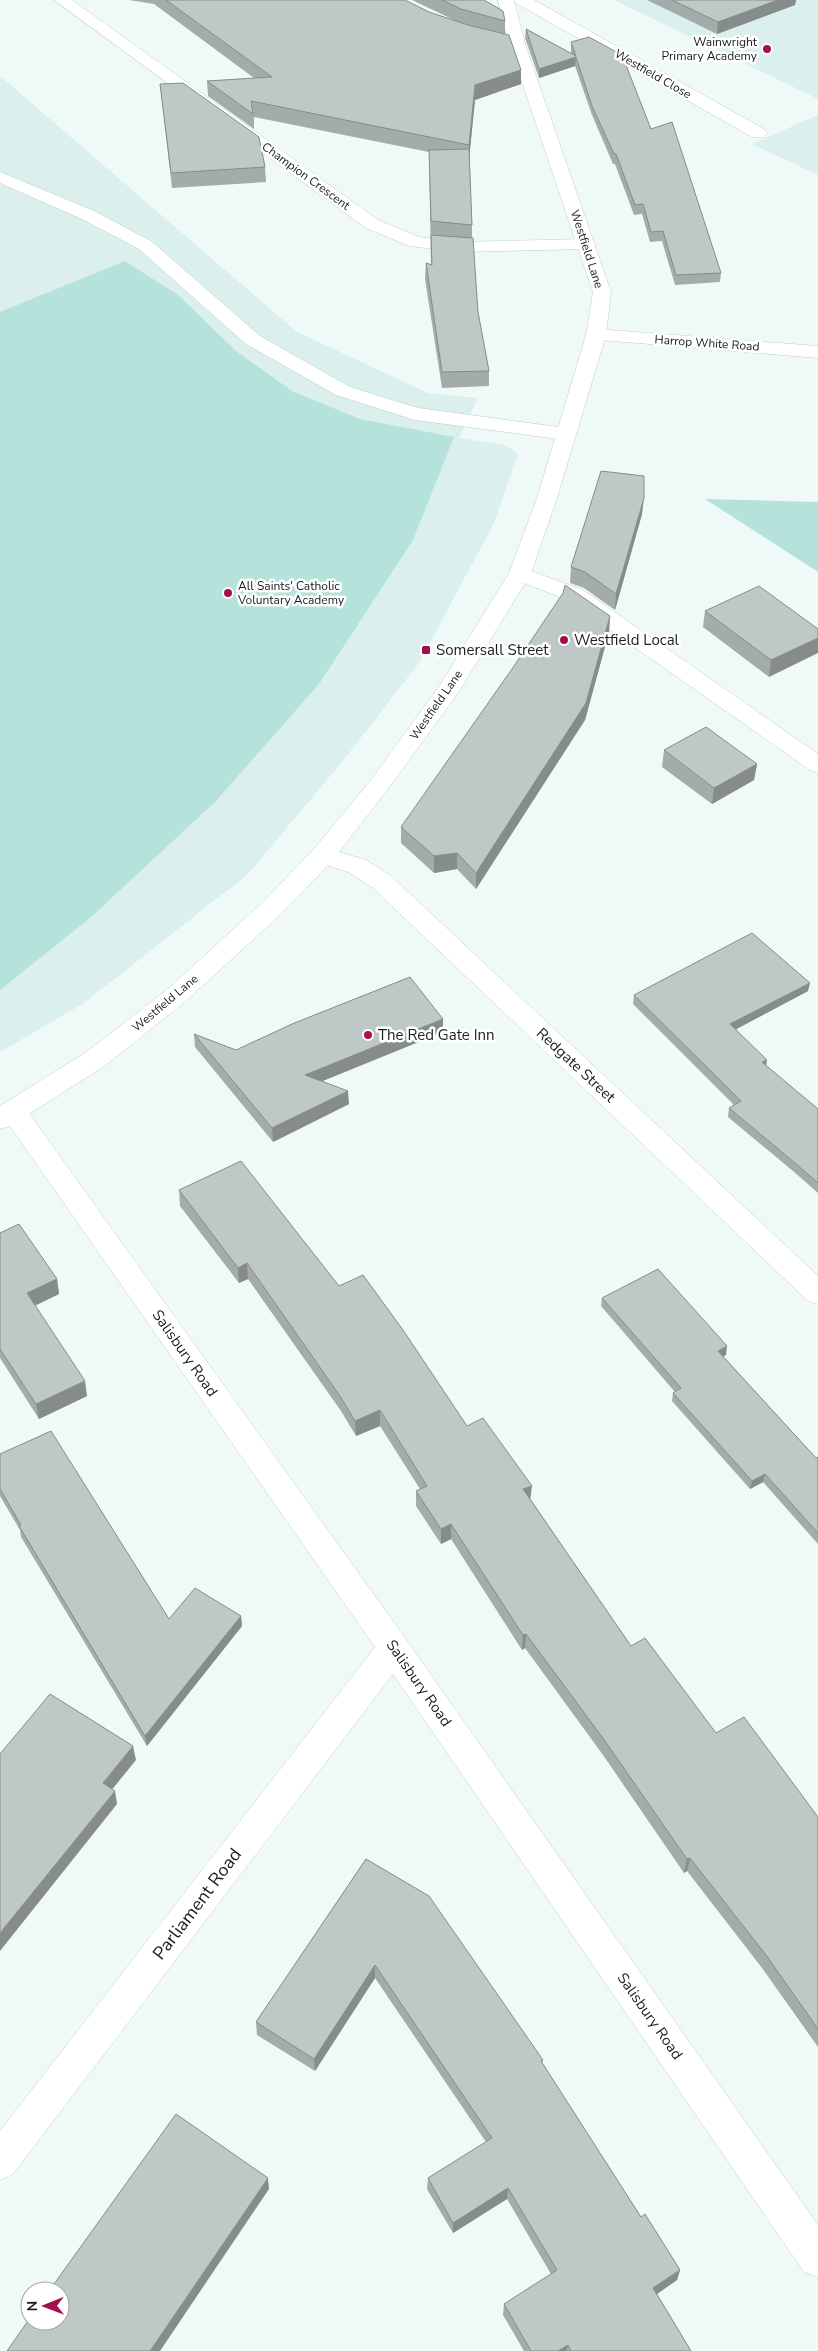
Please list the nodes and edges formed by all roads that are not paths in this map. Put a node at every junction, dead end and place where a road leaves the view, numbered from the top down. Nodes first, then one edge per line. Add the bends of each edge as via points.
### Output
1 (62, 0) edge
2 (506, 0) edge
3 (522, 0) edge
4 (498, 41) edge
5 (516, 44) junction
6 (758, 134) dead end
7 (0, 177) edge
8 (587, 244) junction
9 (596, 335) junction
10 (818, 352) edge
11 (566, 434) junction
12 (520, 573) junction
13 (818, 765) edge
14 (323, 855) junction
15 (7, 1116) edge
16 (818, 1293) edge
17 (394, 1648) junction
18 (0, 2161) edge
19 (818, 2258) edge

1 - 8 street, Champion Crescent via 372,224 415,242 459,247
2 - 5 street, Westfield Lane
3 - 6 street, Westfield Close
4 - 5 street
5 - 8 street, Westfield Lane
7 - 11 street via 88,215 145,245 253,340 343,391 415,414
8 - 9 street, Westfield Lane via 602,292
9 - 10 street, Harrop White Road
9 - 11 street, Westfield Lane
11 - 12 street, Westfield Lane
12 - 13 street via 576,595
12 - 14 street, Westfield Lane via 450,688
14 - 15 street, Westfield Lane via 270,910 178,994 97,1058
14 - 16 street, Redgate Street via 357,866 382,882
15 - 17 street, Salisbury Road
17 - 18 street, Parliament Road
17 - 19 street, Salisbury Road

